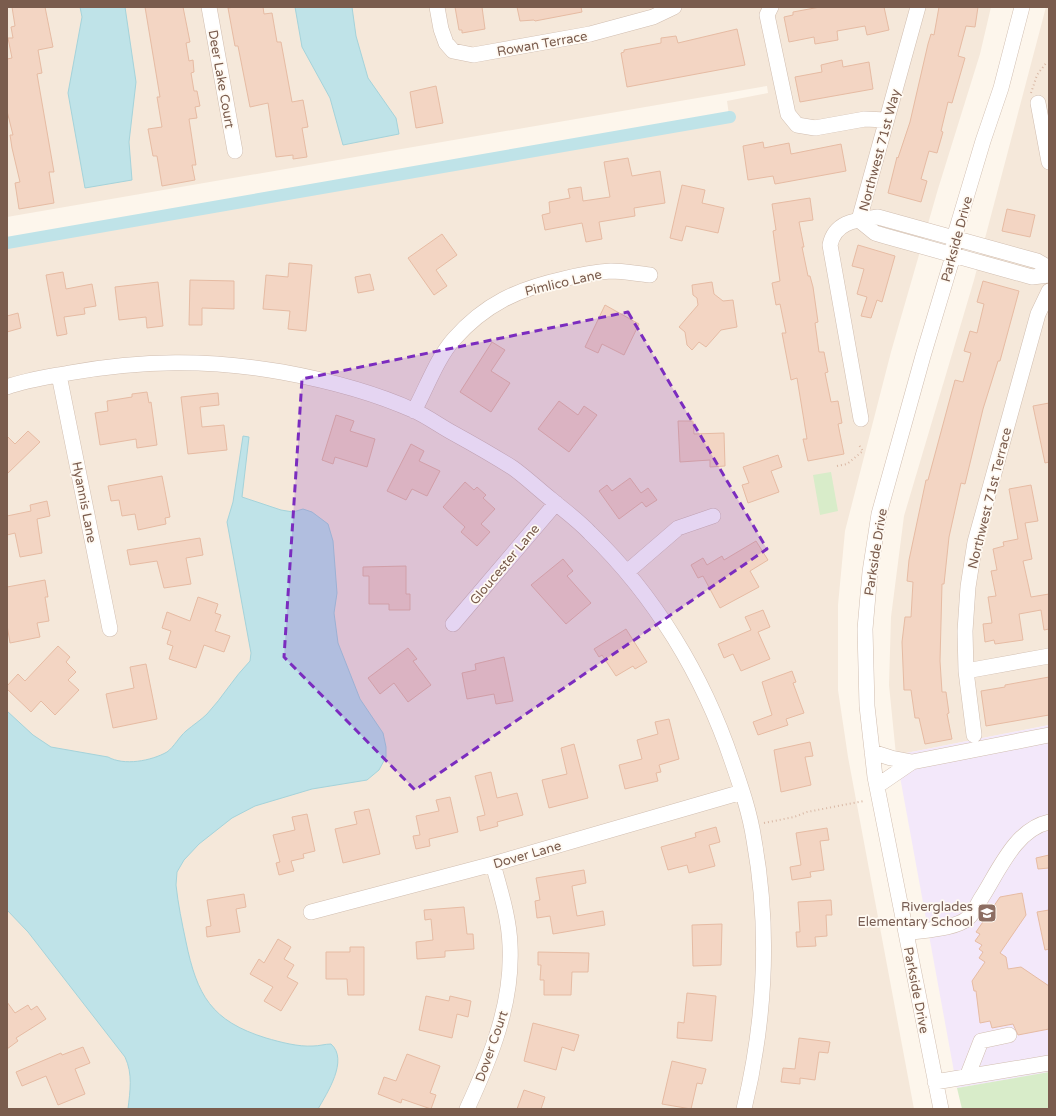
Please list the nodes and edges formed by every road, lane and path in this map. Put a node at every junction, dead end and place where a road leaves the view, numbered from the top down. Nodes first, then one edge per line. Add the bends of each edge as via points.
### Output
1 (209, 7) edge
2 (437, 7) edge
3 (674, 7) edge
4 (771, 7) edge
5 (918, 7) edge
6 (1022, 7) edge
7 (1049, 62) edge
8 (1034, 98) joint
9 (886, 120) junction
10 (235, 150) dead end
11 (1049, 162) edge
12 (859, 220) junction
13 (890, 220) junction
14 (885, 236) junction
15 (954, 238) junction
16 (953, 256) junction
17 (1021, 256) junction
18 (1049, 268) edge
19 (1016, 272) junction
20 (1049, 274) edge
21 (650, 275) dead end
22 (1049, 292) edge
23 (60, 375) junction
24 (7, 387) edge
25 (414, 411) junction
26 (861, 419) dead end
27 (859, 445) dead end
28 (837, 466) dead end
29 (556, 503) junction
30 (713, 516) dead end
31 (627, 572) junction
32 (453, 624) dead end
33 (110, 629) dead end
34 (1049, 656) edge
35 (966, 671) junction
36 (974, 735) dead end
37 (1049, 735) edge
38 (872, 752) junction
39 (912, 762) junction
40 (877, 786) junction
41 (742, 792) junction
42 (864, 801) dead end
43 (1049, 822) edge
44 (751, 825) junction
45 (493, 864) junction
46 (311, 912) dead end
47 (906, 933) junction
48 (1009, 1035) dead end
49 (1046, 1061) edge
50 (967, 1077) junction
51 (935, 1082) junction
52 (467, 1109) edge
53 (744, 1109) edge
54 (941, 1109) edge

1 - 10 street, Deer Lake Court
2 - 3 street, Rowan Terrace via 446,43 453,51 473,55 590,34 653,17
4 - 9 street via 767,15 788,114 797,125 815,128 865,119
5 - 9 street, Northwest 71st Way
6 - 15 street, Parkside Drive via 1001,88
7 - 8 path via 1037,75
8 - 11 street
9 - 12 street, Northwest 71st Way
12 - 13 street via 878,217
12 - 14 street via 875,233
12 - 26 street, Northwest 71st Way via 839,227 832,235 830,245
13 - 14 street
13 - 15 street
14 - 16 street
15 - 16 street, Parkside Drive
15 - 17 street
16 - 19 street
16 - 38 street, Parkside Drive via 879,514 865,629 867,706
17 - 18 street
17 - 19 street
19 - 20 street via 1032,277
21 - 25 street, Pimlico Lane via 611,271 580,275 522,290 497,302 453,340
22 - 35 street, Northwest 71st Terrace via 1038,314 975,542 968,587
23 - 24 street
23 - 25 street via 147,363 200,362 304,376 359,391
23 - 33 street, Hyannis Lane
25 - 29 street via 515,470
27 - 28 path via 863,451 847,464
29 - 31 street via 589,531
29 - 32 street, Gloucester Lane
30 - 31 street via 678,528
31 - 41 street via 678,642 703,688 725,740
34 - 35 street
35 - 36 street, Northwest 71st Terrace
37 - 39 street
38 - 39 street
38 - 40 street, Parkside Drive
39 - 40 street
40 - 47 street, Parkside Drive
41 - 44 street
41 - 45 street, Dover Lane
42 - 44 path
43 - 47 street via 1038,824 1027,831 1016,844 969,917 949,926
44 - 53 street via 762,894 764,946 761,1011 754,1068
45 - 46 street, Dover Lane
45 - 52 street, Dover Court via 505,909 510,944 509,981 501,1024 488,1062
47 - 51 street, Parkside Drive
48 - 50 street via 981,1041
49 - 50 street
50 - 51 street
51 - 54 street, Parkside Drive

